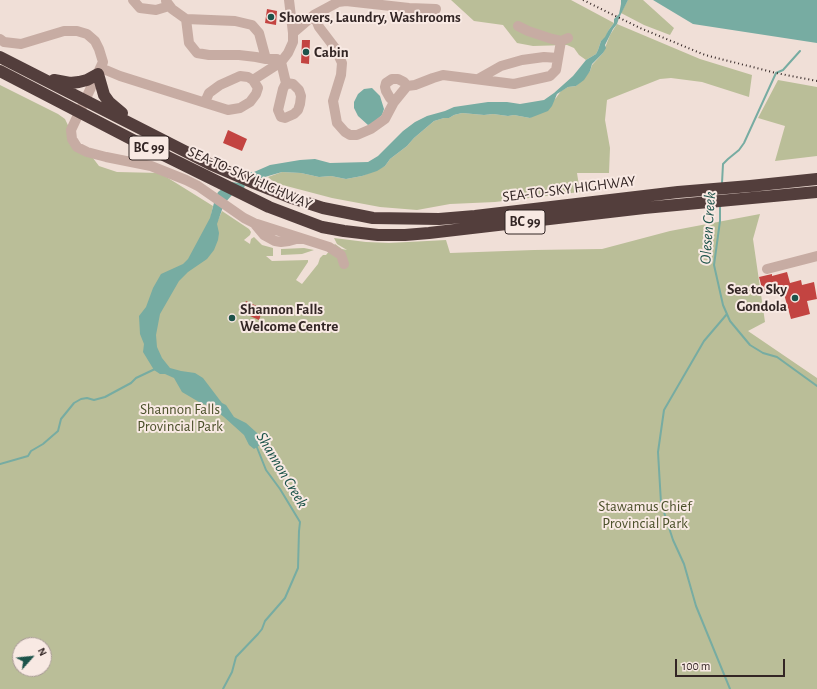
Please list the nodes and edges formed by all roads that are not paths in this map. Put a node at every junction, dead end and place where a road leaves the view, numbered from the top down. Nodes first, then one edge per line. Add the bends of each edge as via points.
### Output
1 (133, 0) edge
2 (288, 0) edge
3 (167, 3) edge
4 (436, 9) dead end
5 (314, 15) junction
6 (186, 19) junction
7 (518, 26) dead end
8 (293, 34) junction
9 (0, 39) edge
10 (0, 57) edge
11 (266, 58) junction
12 (558, 58) junction
13 (281, 62) junction
14 (0, 71) edge
15 (99, 71) junction
16 (32, 72) junction
17 (478, 79) junction
18 (253, 80) junction
19 (286, 83) dead end
20 (407, 86) junction
21 (85, 100) junction
22 (205, 102) junction
23 (394, 102) junction
24 (79, 112) junction
25 (148, 131) junction
26 (817, 179) edge
27 (817, 192) edge
28 (817, 256) edge
29 (344, 264) dead end
30 (767, 269) dead end

1 - 3 street via 140,8 156,10
2 - 8 street
3 - 6 street
4 - 5 street via 346,1 338,2
5 - 8 street
5 - 23 street via 342,63 333,100 339,127 345,132 357,135 371,129 385,119
6 - 11 street via 235,21 252,25 259,32
6 - 11 street via 188,43 197,53
7 - 12 street via 545,37 565,40
8 - 13 street via 288,53
9 - 15 street via 21,44 64,32 77,31 87,34 99,49 103,62
10 - 16 highway, SEA-TO-SKY HIGHWAY / BC 99
11 - 13 street
12 - 17 street via 522,60 501,66
12 - 17 street via 556,70 550,76 514,84
13 - 18 street
13 - 19 street
14 - 24 highway, SEA-TO-SKY HIGHWAY / BC 99
15 - 16 highway via 87,80 70,83 59,82
15 - 21 street
15 - 22 street
15 - 25 highway via 104,95 109,102
16 - 21 highway, SEA-TO-SKY HIGHWAY / BC 99
17 - 20 street via 442,75
18 - 22 street via 240,76 229,81 209,93
18 - 22 street via 258,88 256,94 250,102 240,108 228,110
20 - 23 street
20 - 23 street via 398,79 386,83 386,91
21 - 24 street
21 - 25 highway, SEA-TO-SKY HIGHWAY / BC 99
24 - 27 highway, SEA-TO-SKY HIGHWAY / BC 99 via 275,210 322,227 378,235 405,235 644,208
24 - 29 street via 70,134 77,147 106,158 151,166 186,180 254,223 328,247 337,252
25 - 26 highway, SEA-TO-SKY HIGHWAY / BC 99 via 210,164 289,197 323,208 373,218 439,219 475,216 678,192
28 - 30 street

